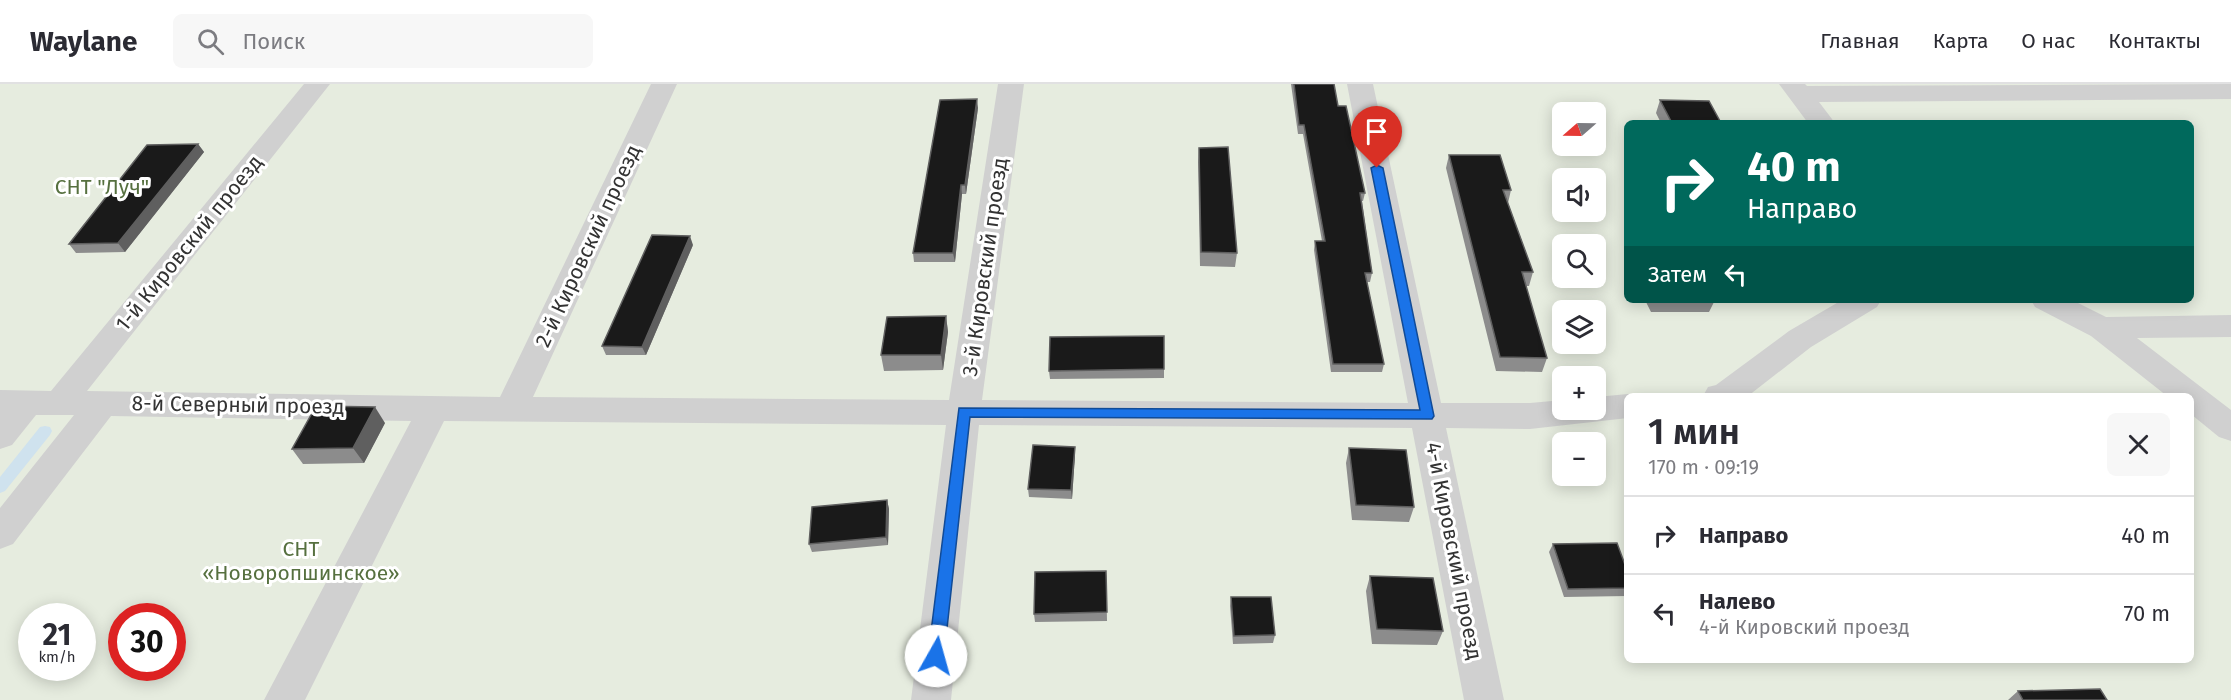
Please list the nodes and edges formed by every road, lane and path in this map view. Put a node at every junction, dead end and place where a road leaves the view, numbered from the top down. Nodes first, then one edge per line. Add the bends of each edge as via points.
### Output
1 (317, 84) edge
2 (664, 84) edge
3 (1011, 84) edge
4 (1360, 84) edge
5 (1797, 89) edge
6 (2231, 91) edge
7 (1820, 120) edge
8 (1861, 303) edge
9 (2052, 303) edge
10 (2231, 326) edge
11 (2102, 328) junction
12 (1729, 393) edge
13 (2186, 393) edge
14 (2194, 399) edge
15 (29, 402) edge
16 (103, 403) junction
17 (1624, 406) edge
18 (434, 408) junction
19 (1606, 408) edge
20 (511, 409) junction
21 (964, 412) junction
22 (1552, 414) edge
23 (1428, 416) junction
24 (2231, 428) edge
25 (0, 436) edge
26 (0, 534) edge
27 (284, 700) edge
28 (931, 700) edge
29 (1484, 700) edge

1 - 15 street, 1-й Кировский проезд
2 - 20 street, 2-й Кировский проезд
3 - 21 street, 3-й Кировский проезд
4 - 23 street, 4-й Кировский проезд
5 - 6 street
5 - 7 street
8 - 12 street via 1800,339
9 - 11 street
10 - 11 street
11 - 13 street
14 - 24 street
15 - 16 street, 8-й Северный проезд
15 - 25 street, 1-й Кировский проезд
16 - 18 street, 8-й Северный проезд
16 - 26 street
17 - 19 street, 8-й Северный проезд
18 - 20 street, 8-й Северный проезд
18 - 27 street
20 - 21 street, 8-й Северный проезд
21 - 23 street, 8-й Северный проезд
21 - 28 street, 3-й Кировский проезд
22 - 23 street, 8-й Северный проезд
23 - 29 street, 4-й Кировский проезд

